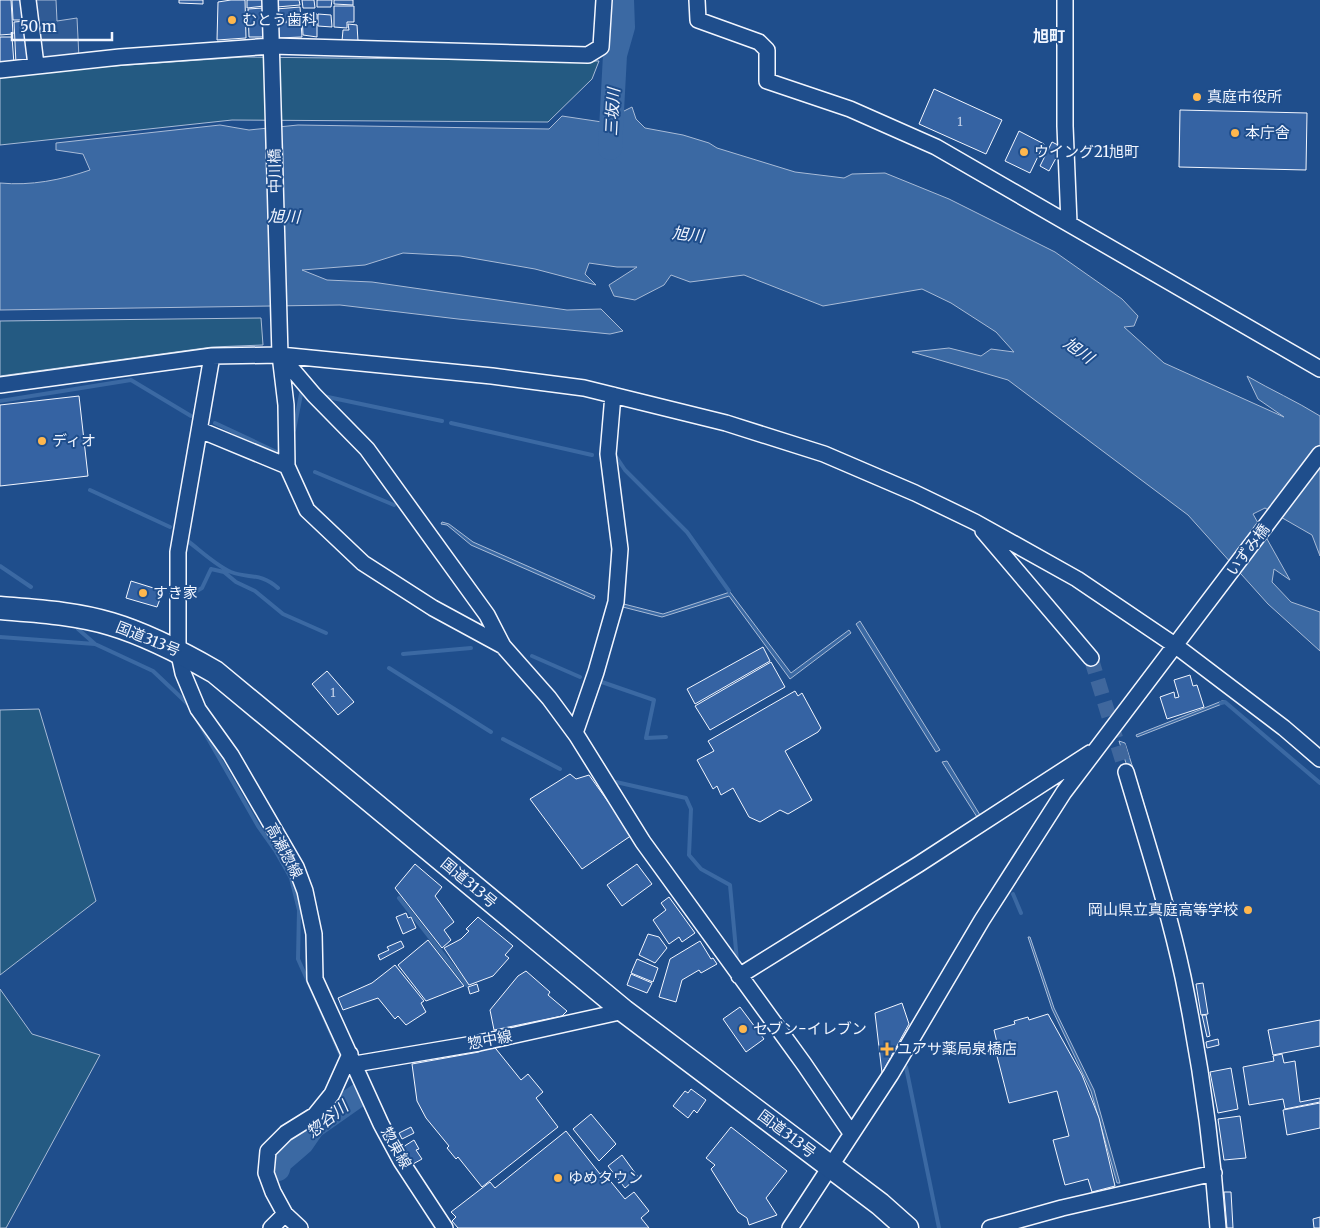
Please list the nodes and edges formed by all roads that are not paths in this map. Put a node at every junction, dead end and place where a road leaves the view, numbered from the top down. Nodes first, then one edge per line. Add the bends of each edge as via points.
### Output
1 (28, 0) edge
2 (270, 0) edge
3 (604, 0) edge
4 (697, 0) edge
5 (1065, 0) edge
6 (272, 46) junction
7 (36, 65) junction
8 (0, 70) edge
9 (1069, 223) junction
10 (280, 355) junction
11 (212, 356) junction
12 (1320, 369) edge
13 (0, 385) edge
14 (613, 395) junction
15 (200, 430) junction
16 (1320, 454) edge
17 (288, 466) junction
18 (976, 522) junction
19 (0, 608) edge
20 (502, 646) junction
21 (1176, 646) junction
22 (178, 650) junction
23 (1091, 658) tunnel mouth
24 (575, 733) junction
25 (1099, 746) junction
26 (1320, 759) edge
27 (1126, 772) tunnel mouth
28 (739, 976) junction
29 (624, 1011) junction
30 (353, 1059) junction
31 (851, 1133) junction
32 (829, 1166) junction
33 (1214, 1173) junction
34 (285, 1214) junction
35 (271, 1228) edge
36 (300, 1228) edge
37 (446, 1228) edge
38 (790, 1228) edge
39 (907, 1228) edge
40 (990, 1228) edge
41 (1218, 1228) edge

1 - 7 street
2 - 6 street, 中川橋
3 - 6 street via 601,47 588,55
4 - 9 street via 698,20 759,42 767,50 767,81 850,109 936,147
5 - 9 street via 1064,126
6 - 7 street
6 - 10 street, 中川橋
7 - 8 street
9 - 12 street
10 - 11 street
10 - 14 street via 492,376
10 - 17 street, 中川橋
10 - 20 street via 366,449 487,615
11 - 13 street
11 - 15 street, 高瀬惣線
14 - 18 street via 726,423 824,454
14 - 24 street via 608,454 620,549 616,602
15 - 17 street
15 - 22 street, 高瀬惣線 via 178,552
16 - 21 street, いずみ橋
17 - 20 street via 307,510 363,563 433,608
18 - 21 street via 1077,579
18 - 23 street
19 - 22 highway, 国道313号 via 109,623
20 - 24 street via 549,698
21 - 25 street, いずみ橋
21 - 26 street
22 - 29 highway, 国道313号 via 215,672
22 - 30 street, 高瀬惣線 via 183,673 198,709 231,755 296,867 314,934 315,979
24 - 28 street via 643,842
25 - 28 street via 919,864
25 - 31 street, いずみ橋 via 1064,792 992,904 891,1074
27 - 33 street via 1182,975 1205,1097
28 - 31 street
29 - 30 street, 惣中線 via 479,1043
29 - 32 highway, 国道313号
30 - 34 street via 315,1115 286,1133 268,1151 266,1173
30 - 37 street, 惣東線 via 401,1161
31 - 32 street, いずみ橋
32 - 38 street, いずみ橋
32 - 39 highway, 国道313号
33 - 40 street
33 - 41 street
34 - 35 street
34 - 36 street

